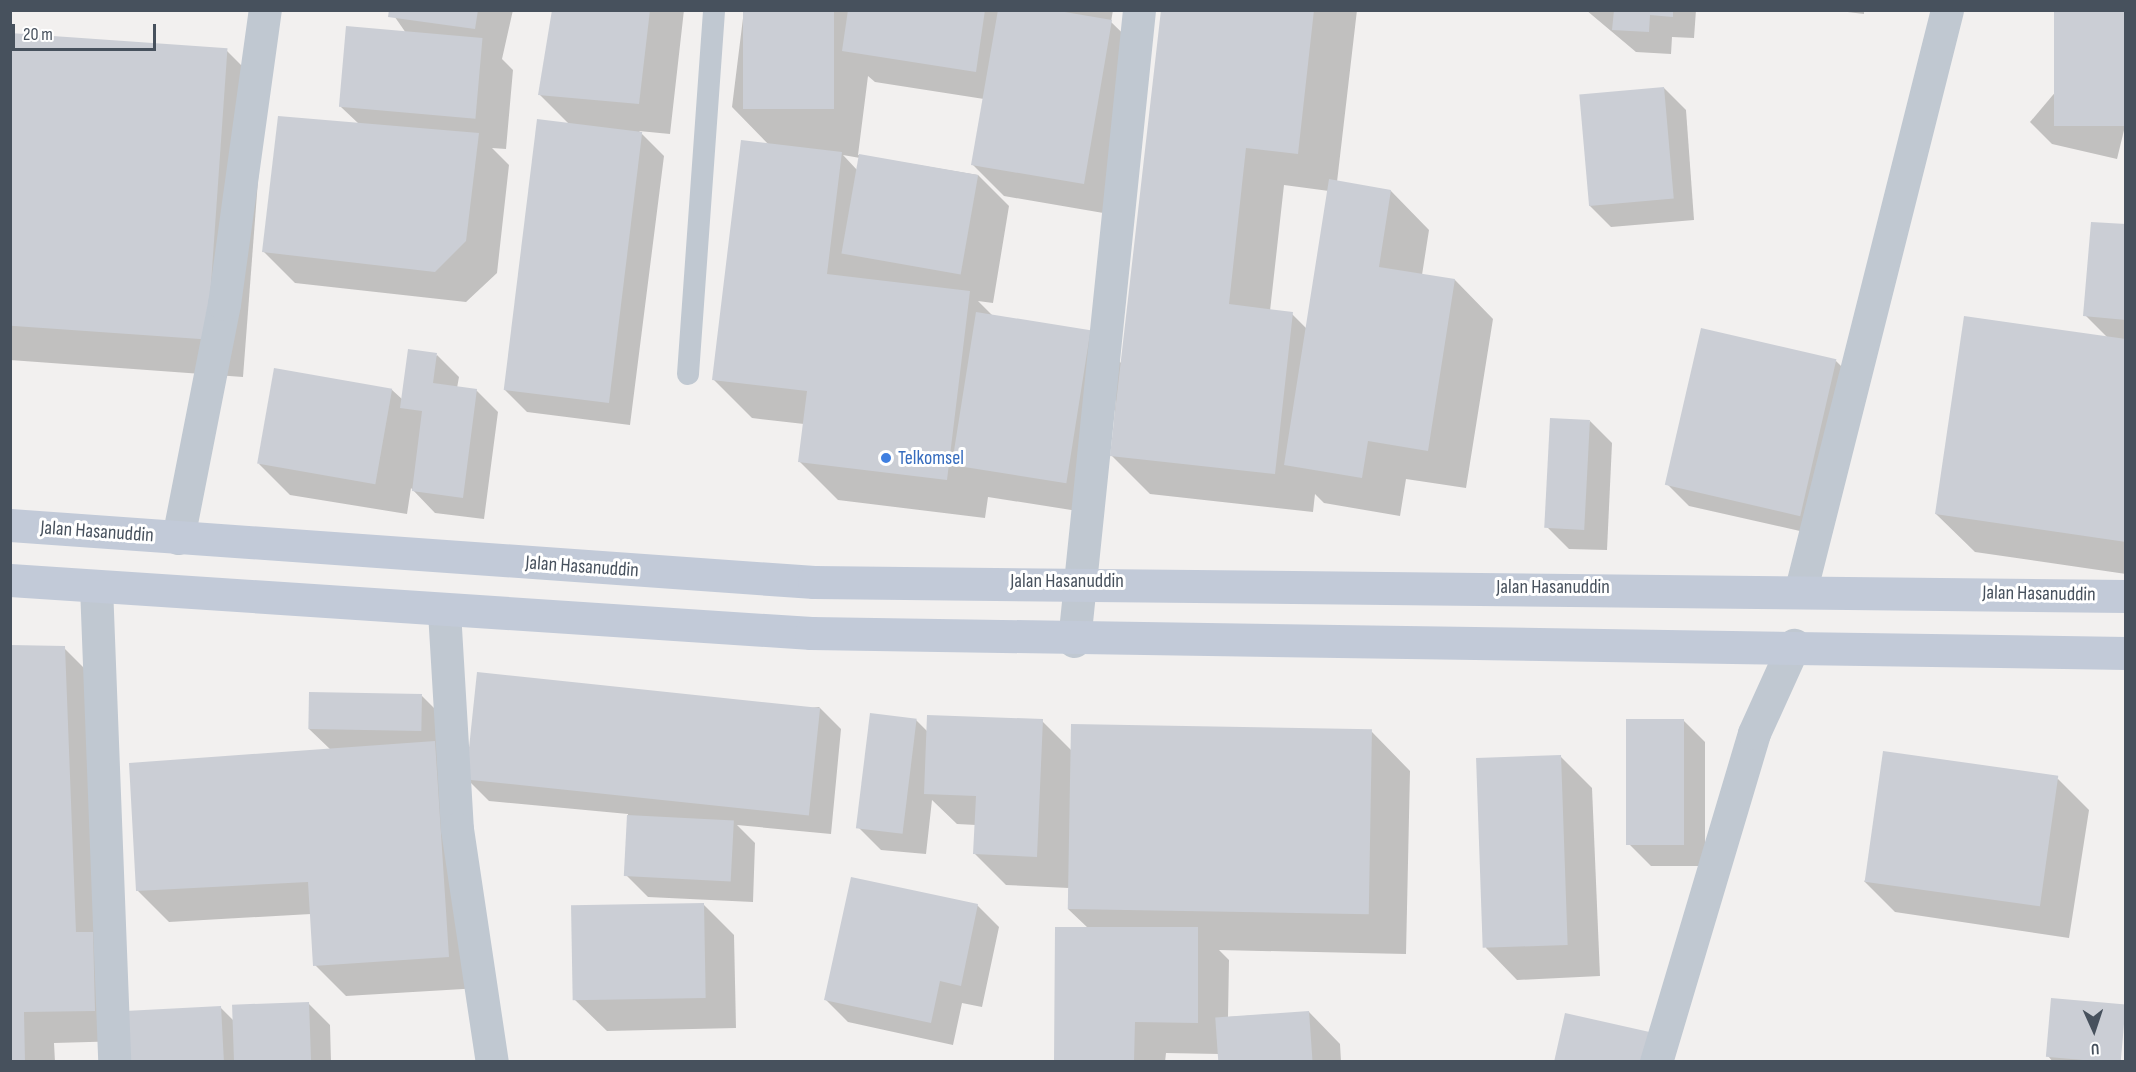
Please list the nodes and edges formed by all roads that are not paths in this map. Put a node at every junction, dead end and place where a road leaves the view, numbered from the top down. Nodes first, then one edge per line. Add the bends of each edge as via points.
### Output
1 (265, 10) edge
2 (714, 10) edge
3 (1139, 10) edge
4 (1947, 10) edge
5 (688, 374) dead end
6 (10, 525) edge
7 (178, 538) junction
8 (10, 580) edge
9 (1082, 581) junction
10 (96, 586) junction
11 (1801, 589) junction
12 (2126, 596) edge
13 (444, 611) junction
14 (1074, 641) junction
15 (1794, 645) junction
16 (2126, 653) edge
17 (114, 1062) edge
18 (492, 1062) edge
19 (1656, 1062) edge

1 - 7 street via 224,304
2 - 5 lane
3 - 9 street
4 - 11 street
6 - 7 street, Jalan Hasanuddin
7 - 9 street, Jalan Hasanuddin via 814,582
8 - 10 street
9 - 11 street, Jalan Hasanuddin
9 - 14 street
10 - 13 street
10 - 17 street
11 - 12 street, Jalan Hasanuddin
13 - 14 street via 811,633
13 - 18 street via 457,829
14 - 15 street
15 - 16 street
15 - 19 street via 1754,733

